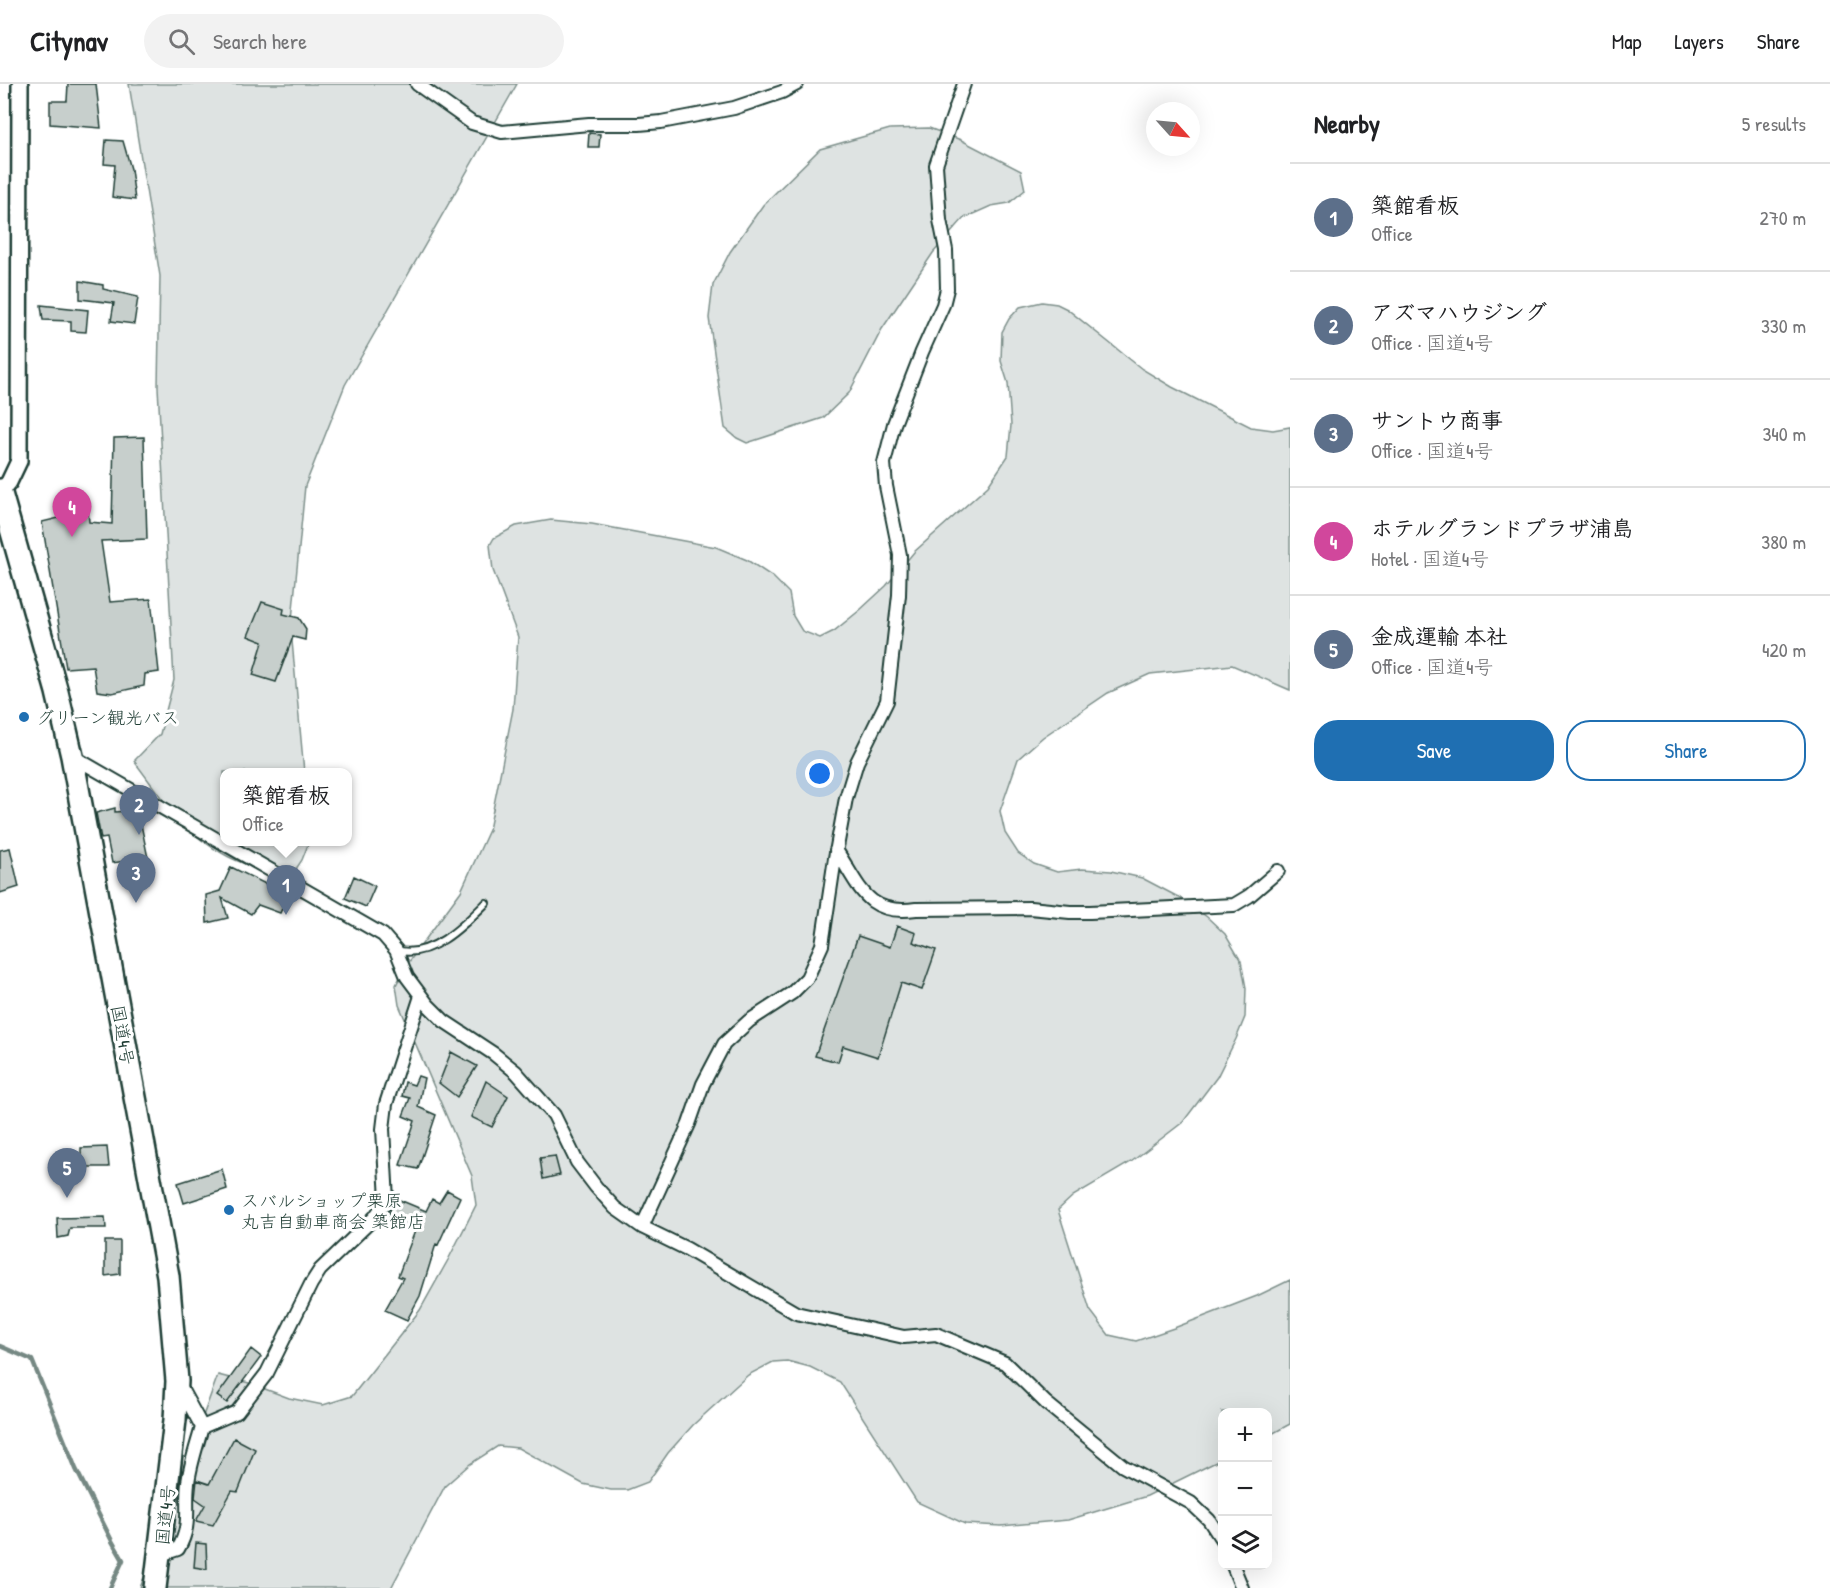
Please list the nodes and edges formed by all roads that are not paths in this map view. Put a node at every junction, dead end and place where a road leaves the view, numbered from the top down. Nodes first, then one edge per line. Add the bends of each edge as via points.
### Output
1 (20, 84) edge
2 (417, 84) edge
3 (797, 84) edge
4 (964, 84) edge
5 (0, 491) edge
6 (72, 756) junction
7 (220, 842) edge
8 (228, 846) edge
9 (836, 850) junction
10 (1278, 871) dead end
11 (486, 903) dead end
12 (396, 950) junction
13 (421, 996) junction
14 (642, 1227) junction
15 (177, 1381) junction
16 (202, 1427) junction
17 (1218, 1534) edge
18 (160, 1555) junction
19 (1235, 1570) edge
20 (155, 1588) edge
21 (1242, 1588) edge

1 - 5 street via 19,461
2 - 3 street via 472,123 502,132 661,122 734,108
4 - 9 street via 936,165 947,289 894,424 884,463 900,555 887,701 857,762
5 - 6 highway, 国道4号
6 - 7 street
6 - 15 highway, 国道4号 via 168,1276
8 - 12 street via 383,936
9 - 10 street via 871,903 900,912 1030,908 1090,912 1234,905
9 - 14 street via 822,945 807,978 724,1044
11 - 12 lane via 439,943 409,953
12 - 13 street via 407,977
13 - 14 street via 444,1021 516,1072 554,1115 577,1162 596,1187 615,1208
13 - 16 street via 386,1104 383,1129 387,1200 375,1217 320,1270 267,1373 237,1412
14 - 17 street via 796,1313 904,1337 936,1334 1005,1363 1046,1403 1123,1466 1191,1503
15 - 16 street
15 - 18 highway, 国道4号
16 - 18 street via 188,1483 188,1523 183,1541 178,1549
18 - 20 highway, 国道4号
19 - 21 street

